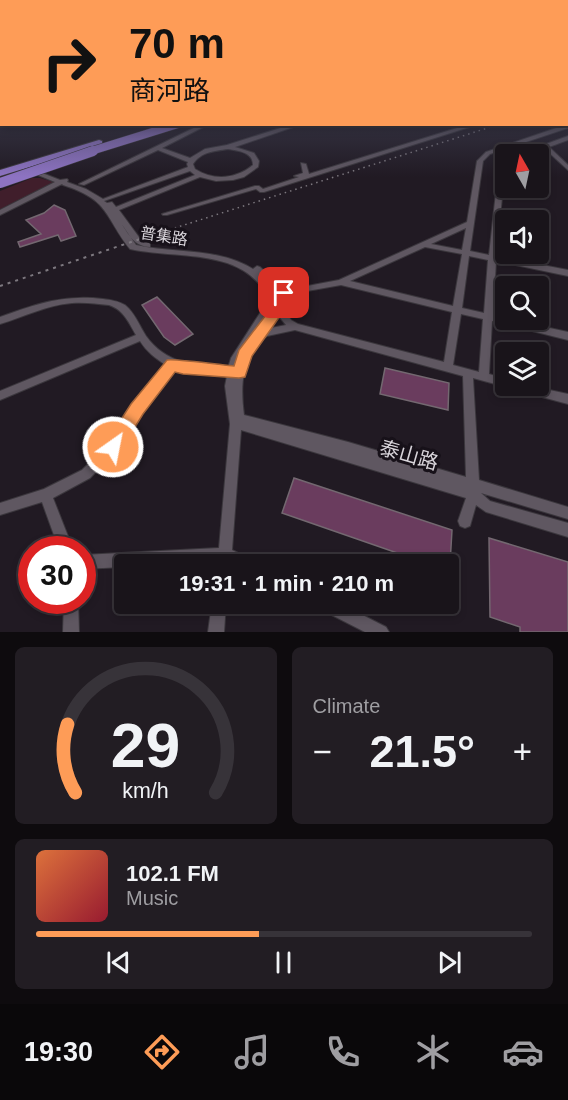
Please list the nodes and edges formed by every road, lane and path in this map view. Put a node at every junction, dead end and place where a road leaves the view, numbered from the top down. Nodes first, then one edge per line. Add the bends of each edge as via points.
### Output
1 (157, 126) edge
2 (171, 126) edge
3 (203, 126) edge
4 (294, 126) edge
5 (460, 126) edge
6 (471, 126) edge
7 (568, 126) edge
8 (558, 129) junction
9 (568, 133) edge
10 (568, 138) edge
11 (239, 140) dead end
12 (99, 143) junction
13 (115, 143) junction
14 (549, 145) edge
15 (228, 147) junction
16 (160, 149) junction
17 (549, 150) edge
18 (303, 164) dead end
19 (192, 165) junction
20 (25, 166) dead end
21 (568, 168) edge
22 (0, 173) edge
23 (244, 174) junction
24 (306, 174) junction
25 (200, 175) junction
26 (0, 178) edge
27 (65, 180) junction
28 (0, 183) edge
29 (82, 184) junction
30 (257, 187) junction
31 (0, 189) edge
32 (498, 198) edge
33 (106, 199) junction
34 (116, 209) junction
35 (0, 213) edge
36 (165, 214) dead end
37 (468, 224) junction
38 (427, 245) junction
39 (465, 254) junction
40 (492, 259) junction
41 (568, 273) edge
42 (341, 282) junction
43 (279, 295) junction
44 (278, 308) junction
45 (456, 310) junction
46 (488, 316) junction
47 (0, 321) edge
48 (295, 327) junction
49 (568, 336) edge
50 (141, 338) junction
51 (252, 342) junction
52 (172, 364) junction
53 (448, 366) junction
54 (211, 370) junction
55 (236, 370) junction
56 (468, 372) junction
57 (484, 376) junction
58 (495, 380) edge
59 (230, 386) junction
60 (549, 394) edge
61 (0, 396) edge
62 (568, 399) edge
63 (236, 420) junction
64 (473, 490) junction
65 (46, 495) junction
66 (0, 509) edge
67 (568, 513) edge
68 (465, 521) dead end
69 (568, 530) edge
70 (61, 536) edge
71 (224, 554) edge
72 (114, 561) edge
73 (96, 562) edge
74 (71, 614) edge
75 (218, 614) edge
76 (345, 614) edge
77 (71, 632) edge
78 (216, 632) edge
79 (381, 632) edge

1 - 12 highway, bridge
2 - 13 highway, bridge
3 - 16 street
4 - 15 street
5 - 24 street
6 - 30 street via 262,191
7 - 8 street
8 - 9 street
8 - 37 street via 484,155
10 - 14 street
11 - 15 street
12 - 22 highway
12 - 26 highway
13 - 28 highway, bridge
13 - 31 highway, bridge
15 - 19 street via 198,154
15 - 23 street via 248,151 257,160 256,166
16 - 19 street
16 - 29 street
17 - 21 street
18 - 24 street
19 - 25 street
19 - 33 street
20 - 27 street
23 - 25 street via 219,179
23 - 30 street
24 - 30 street
25 - 34 street
27 - 29 street, 普集路
27 - 35 street
27 - 43 street, 普集路 via 108,208 133,247 208,256 242,266
29 - 33 street, 普集路
30 - 36 street
32 - 40 street
33 - 34 street, 普集路
34 - 43 street, 普集路 via 138,242 231,258 259,270
37 - 38 street
37 - 39 street
38 - 39 street
38 - 42 street
39 - 40 street
39 - 45 street
40 - 41 street
40 - 46 street
42 - 43 street
42 - 45 street
43 - 44 street
43 - 55 street via 237,355
44 - 48 street
44 - 51 street
45 - 46 street
45 - 53 street
46 - 49 street
46 - 57 street
47 - 50 street via 53,301 84,299 116,304 132,318
48 - 51 street via 264,333
48 - 53 street
50 - 52 street via 152,352
50 - 61 street
51 - 55 street
52 - 54 street
52 - 55 street
52 - 65 street via 113,447 86,474
53 - 56 street
54 - 55 street
54 - 59 street
55 - 59 street
55 - 63 street
56 - 57 street
56 - 64 street
57 - 58 street
59 - 63 street
60 - 62 street
63 - 64 street, 泰山路
63 - 71 street
64 - 67 street
64 - 68 street
64 - 69 street, 泰山路 via 486,506
65 - 66 street
65 - 70 street
72 - 73 street
74 - 77 street
75 - 78 street
76 - 79 street

